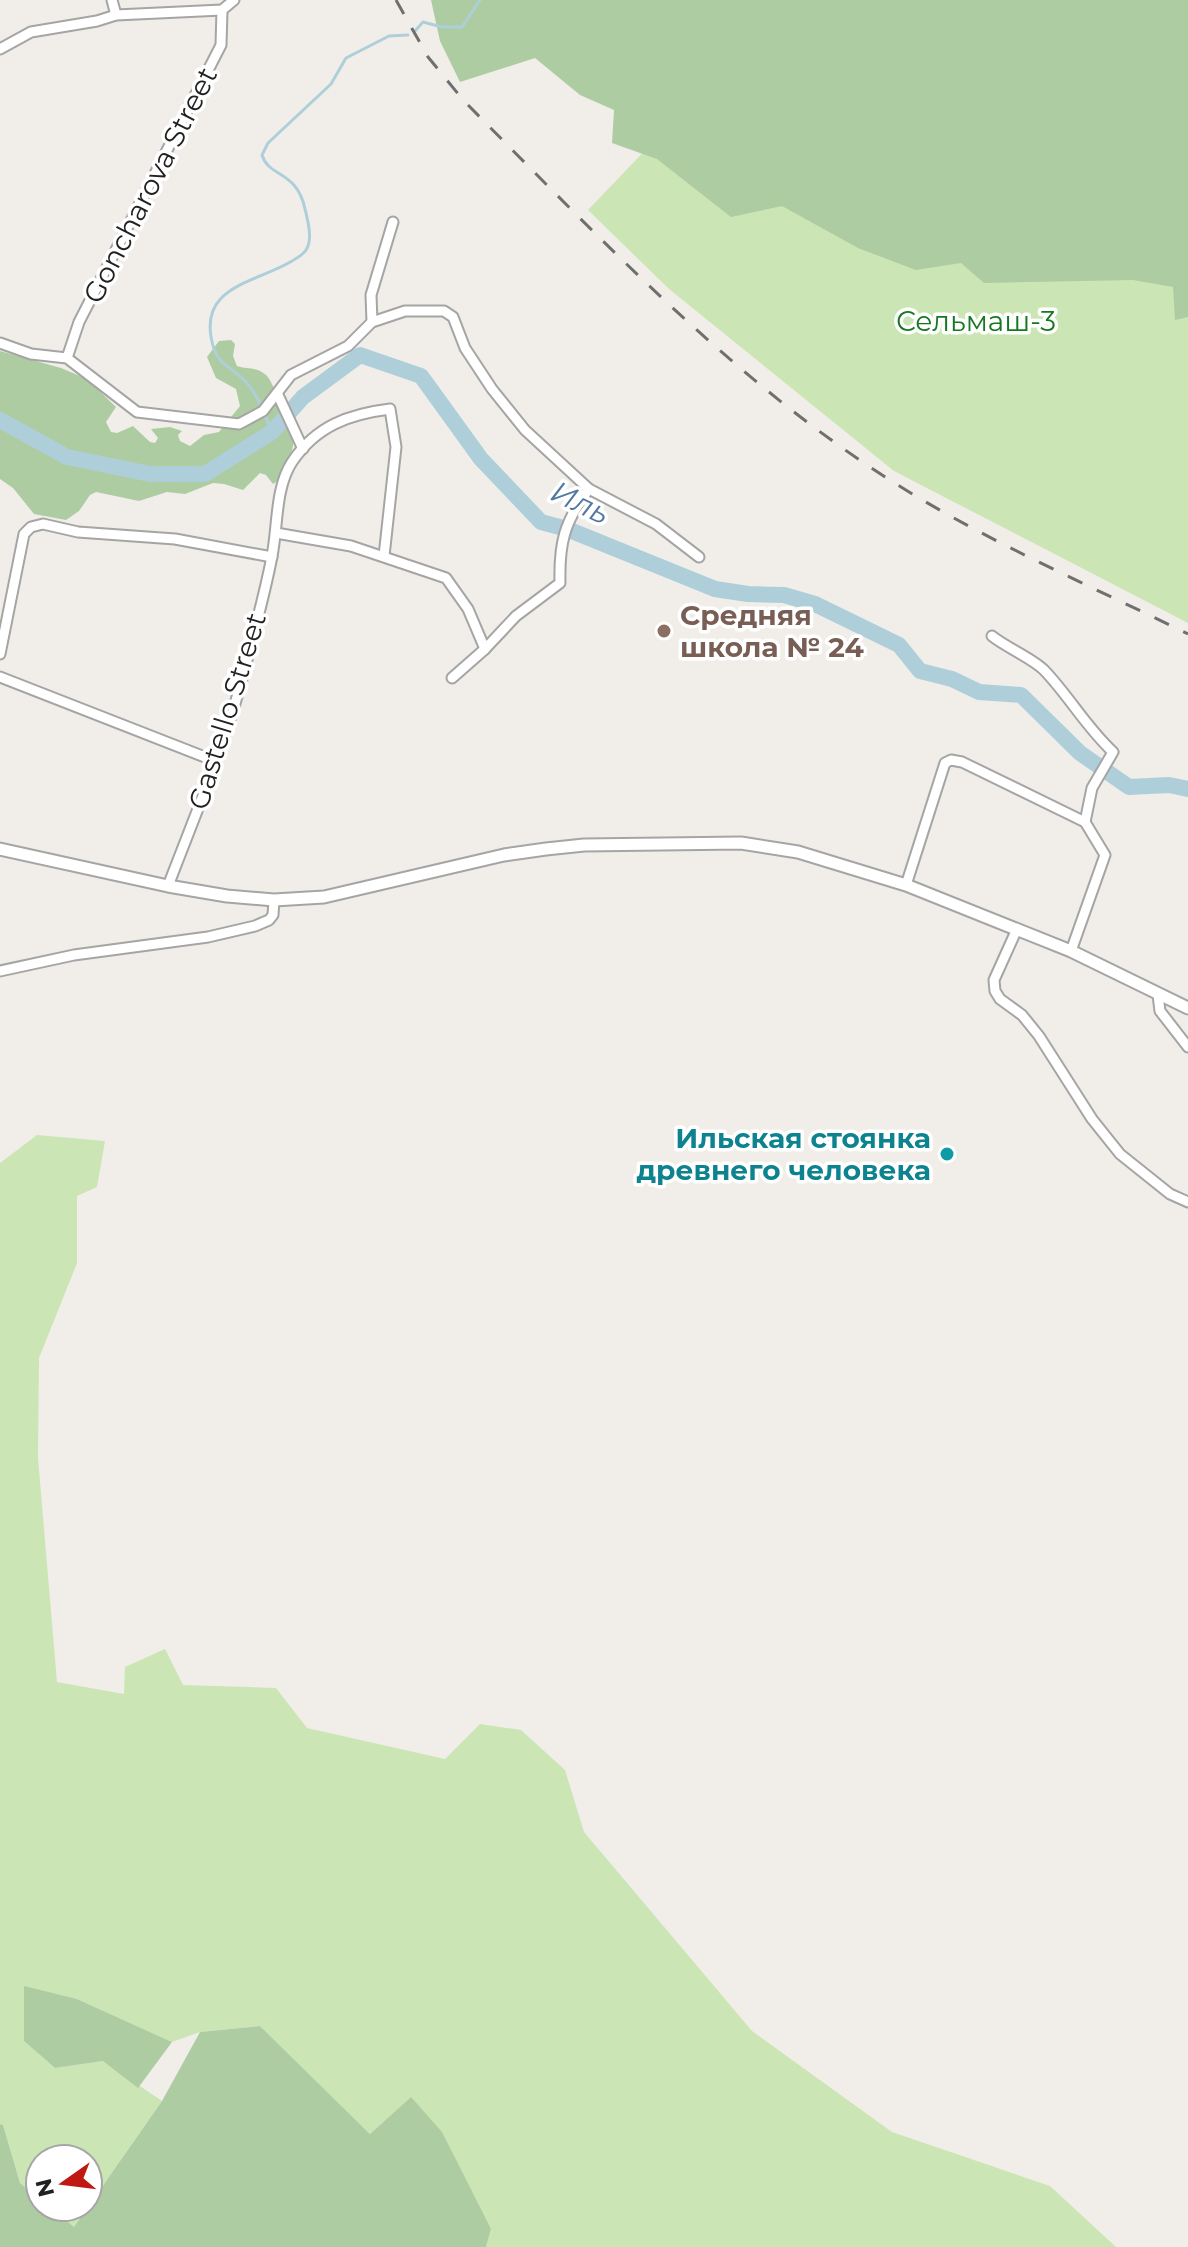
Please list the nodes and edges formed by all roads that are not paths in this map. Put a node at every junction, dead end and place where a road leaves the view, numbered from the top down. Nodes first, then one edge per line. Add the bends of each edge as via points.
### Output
1 (112, 0) edge
2 (234, 0) edge
3 (222, 10) junction
4 (116, 15) junction
5 (0, 49) edge
6 (393, 222) dead end
7 (372, 322) junction
8 (0, 343) edge
9 (67, 358) junction
10 (278, 395) junction
11 (303, 449) junction
12 (589, 489) junction
13 (276, 533) junction
14 (384, 556) junction
15 (272, 557) junction
16 (699, 557) dead end
17 (992, 636) dead end
18 (485, 649) junction
19 (0, 654) edge
20 (0, 677) edge
21 (452, 678) dead end
22 (215, 761) junction
23 (1085, 822) junction
24 (0, 849) edge
25 (906, 885) junction
26 (168, 886) junction
27 (274, 900) junction
28 (1017, 929) junction
29 (1071, 951) junction
30 (0, 971) edge
31 (1158, 995) junction
32 (1188, 1008) edge
33 (1188, 1047) edge
34 (1188, 1202) edge

1 - 4 street
2 - 3 street
3 - 4 street
3 - 9 street, Goncharova Street via 221,45 79,322
4 - 5 street via 31,32
6 - 7 street via 371,295
7 - 10 street via 348,346 291,375
7 - 12 street via 405,311 444,311 453,317 465,348 492,389 525,430
8 - 9 street
9 - 10 street via 137,412 239,424
10 - 11 street
11 - 13 street, Gastello Street via 282,484
11 - 14 street, Gastello Street via 330,424 390,409 396,447
12 - 16 street via 656,524
12 - 18 street via 574,509 559,550 560,583 516,616
13 - 14 street
13 - 15 street, Gastello Street
14 - 18 street via 446,578 468,609
15 - 19 street via 175,539 31,527 24,534
15 - 22 street, Gastello Street
17 - 23 street via 1042,668 1113,752 1092,788
18 - 21 street
20 - 22 street
22 - 26 street, Gastello Street
23 - 25 street via 951,760 940,775
23 - 29 street via 1105,855
24 - 26 street
25 - 27 street via 798,852 741,843 584,845 504,855 324,897
25 - 28 street
26 - 27 street
27 - 30 street via 273,915 255,926
28 - 29 street
28 - 34 street via 994,980 1000,999 1039,1036 1120,1154
29 - 31 street
31 - 32 street
31 - 33 street via 1160,1011

